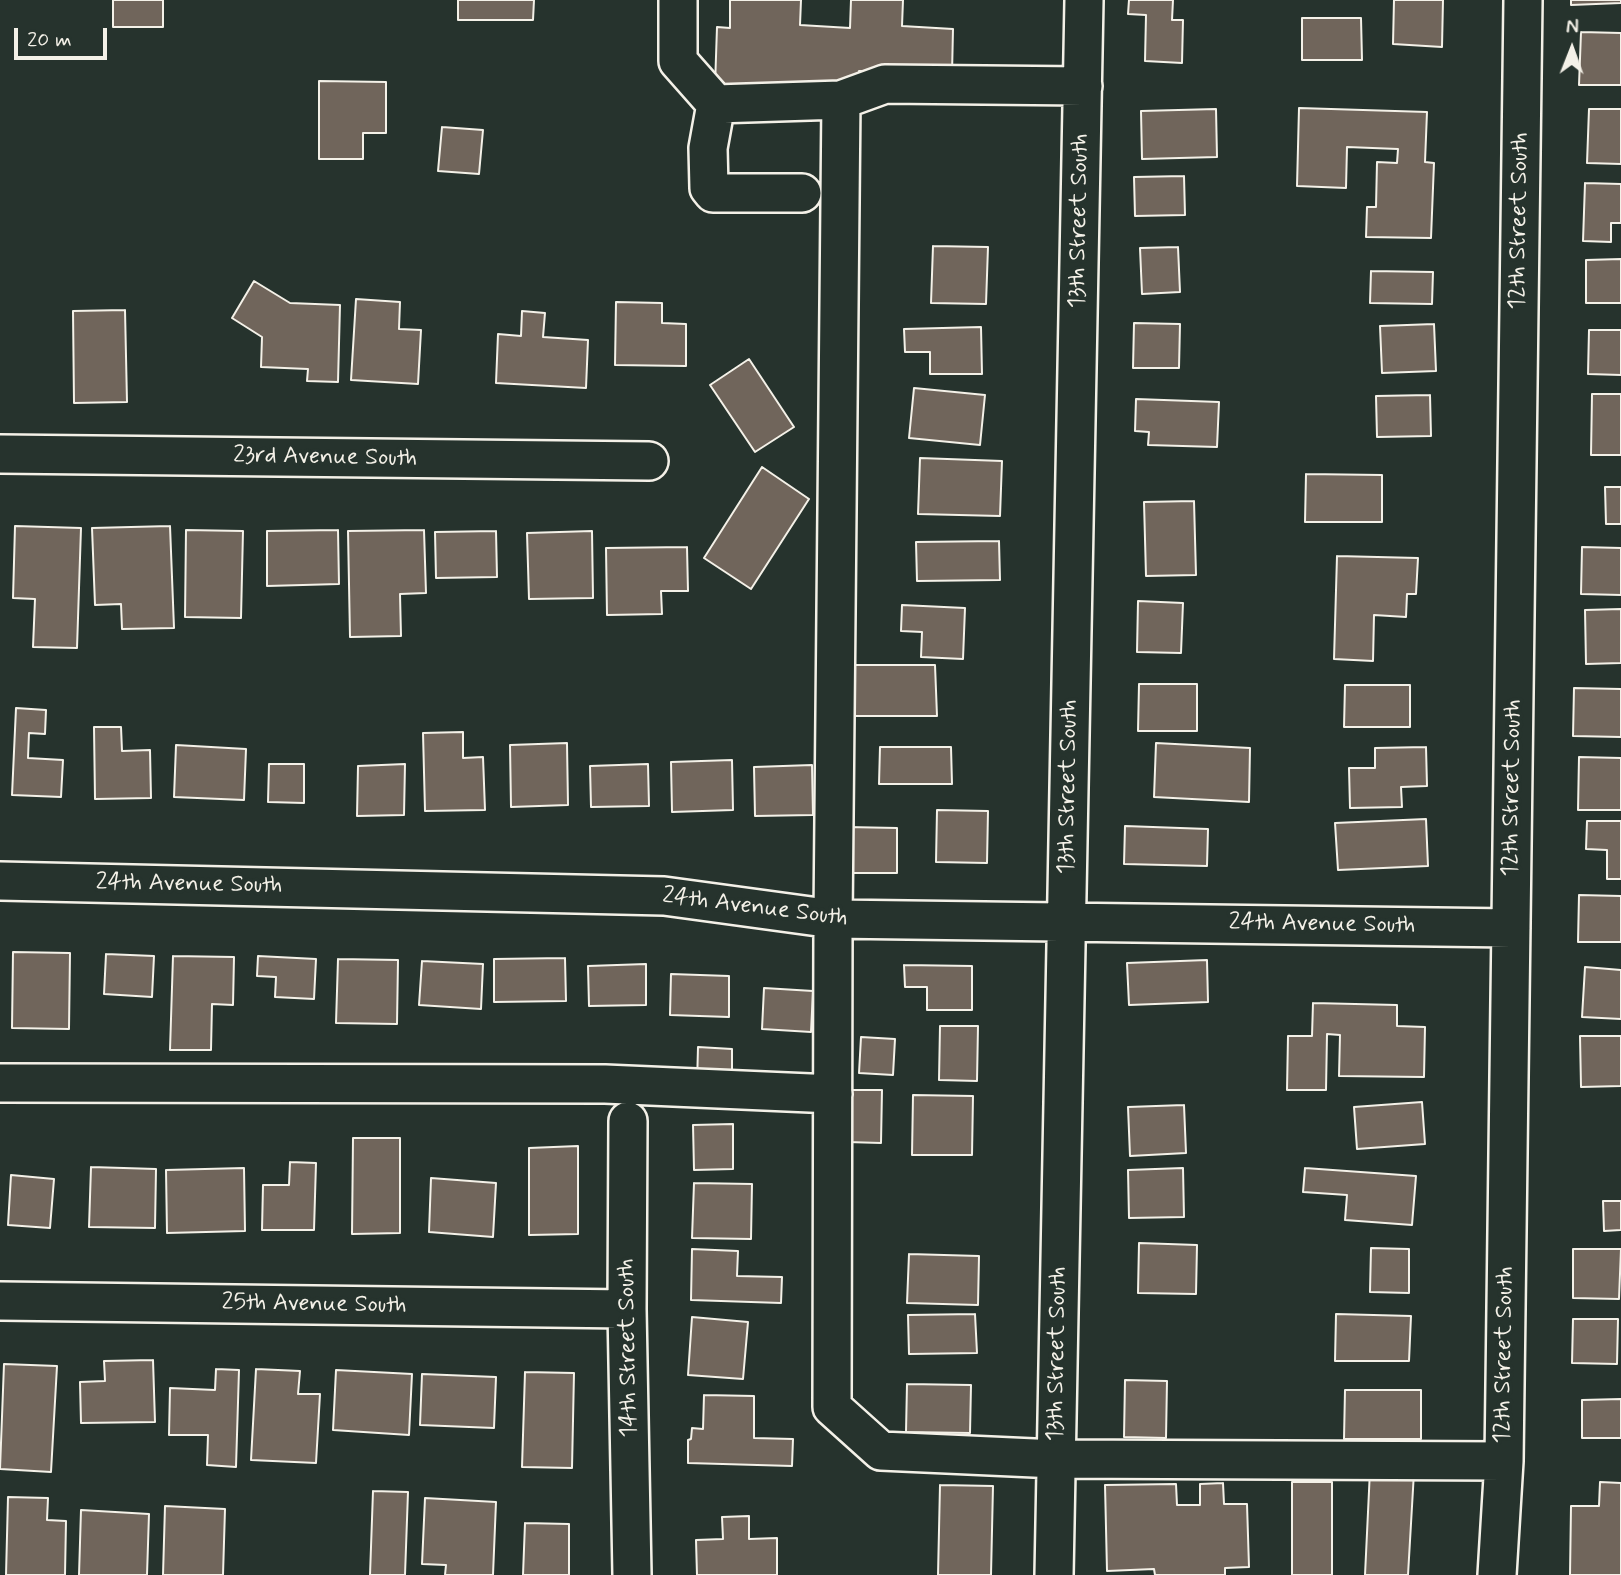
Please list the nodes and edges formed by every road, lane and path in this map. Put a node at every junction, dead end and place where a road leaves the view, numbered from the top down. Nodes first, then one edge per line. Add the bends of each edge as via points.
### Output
1 (678, 0) edge
2 (1084, 0) edge
3 (1523, 0) edge
4 (1083, 86) junction
5 (841, 100) junction
6 (716, 104) junction
7 (802, 193) dead end
8 (0, 454) edge
9 (649, 461) dead end
10 (0, 881) edge
11 (833, 919) junction
12 (1066, 922) junction
13 (1511, 928) junction
14 (0, 1083) edge
15 (833, 1094) junction
16 (628, 1121) dead end
17 (0, 1301) edge
18 (627, 1309) junction
19 (1056, 1459) junction
20 (1504, 1461) junction
21 (632, 1575) edge
22 (1054, 1575) edge
23 (1497, 1575) edge

1 - 6 street via 678,61
2 - 4 street, 13th Street South
3 - 13 street, 12th Street South
4 - 5 street via 885,84
4 - 12 street, 13th Street South
5 - 6 street
5 - 11 street
6 - 7 street via 708,161 713,193
8 - 9 street, 23rd Avenue South
10 - 11 street, 24th Avenue South via 664,896
11 - 12 street, 24th Avenue South
11 - 15 street
12 - 13 street, 24th Avenue South
12 - 19 street, 13th Street South
13 - 20 street, 12th Street South
14 - 15 street via 605,1084
15 - 19 street via 832,1406 881,1451
16 - 18 street, 14th Street South
17 - 18 street, 25th Avenue South
18 - 21 street, 14th Street South
19 - 20 street
19 - 22 street, 13th Street South
20 - 23 street, 12th Street South

